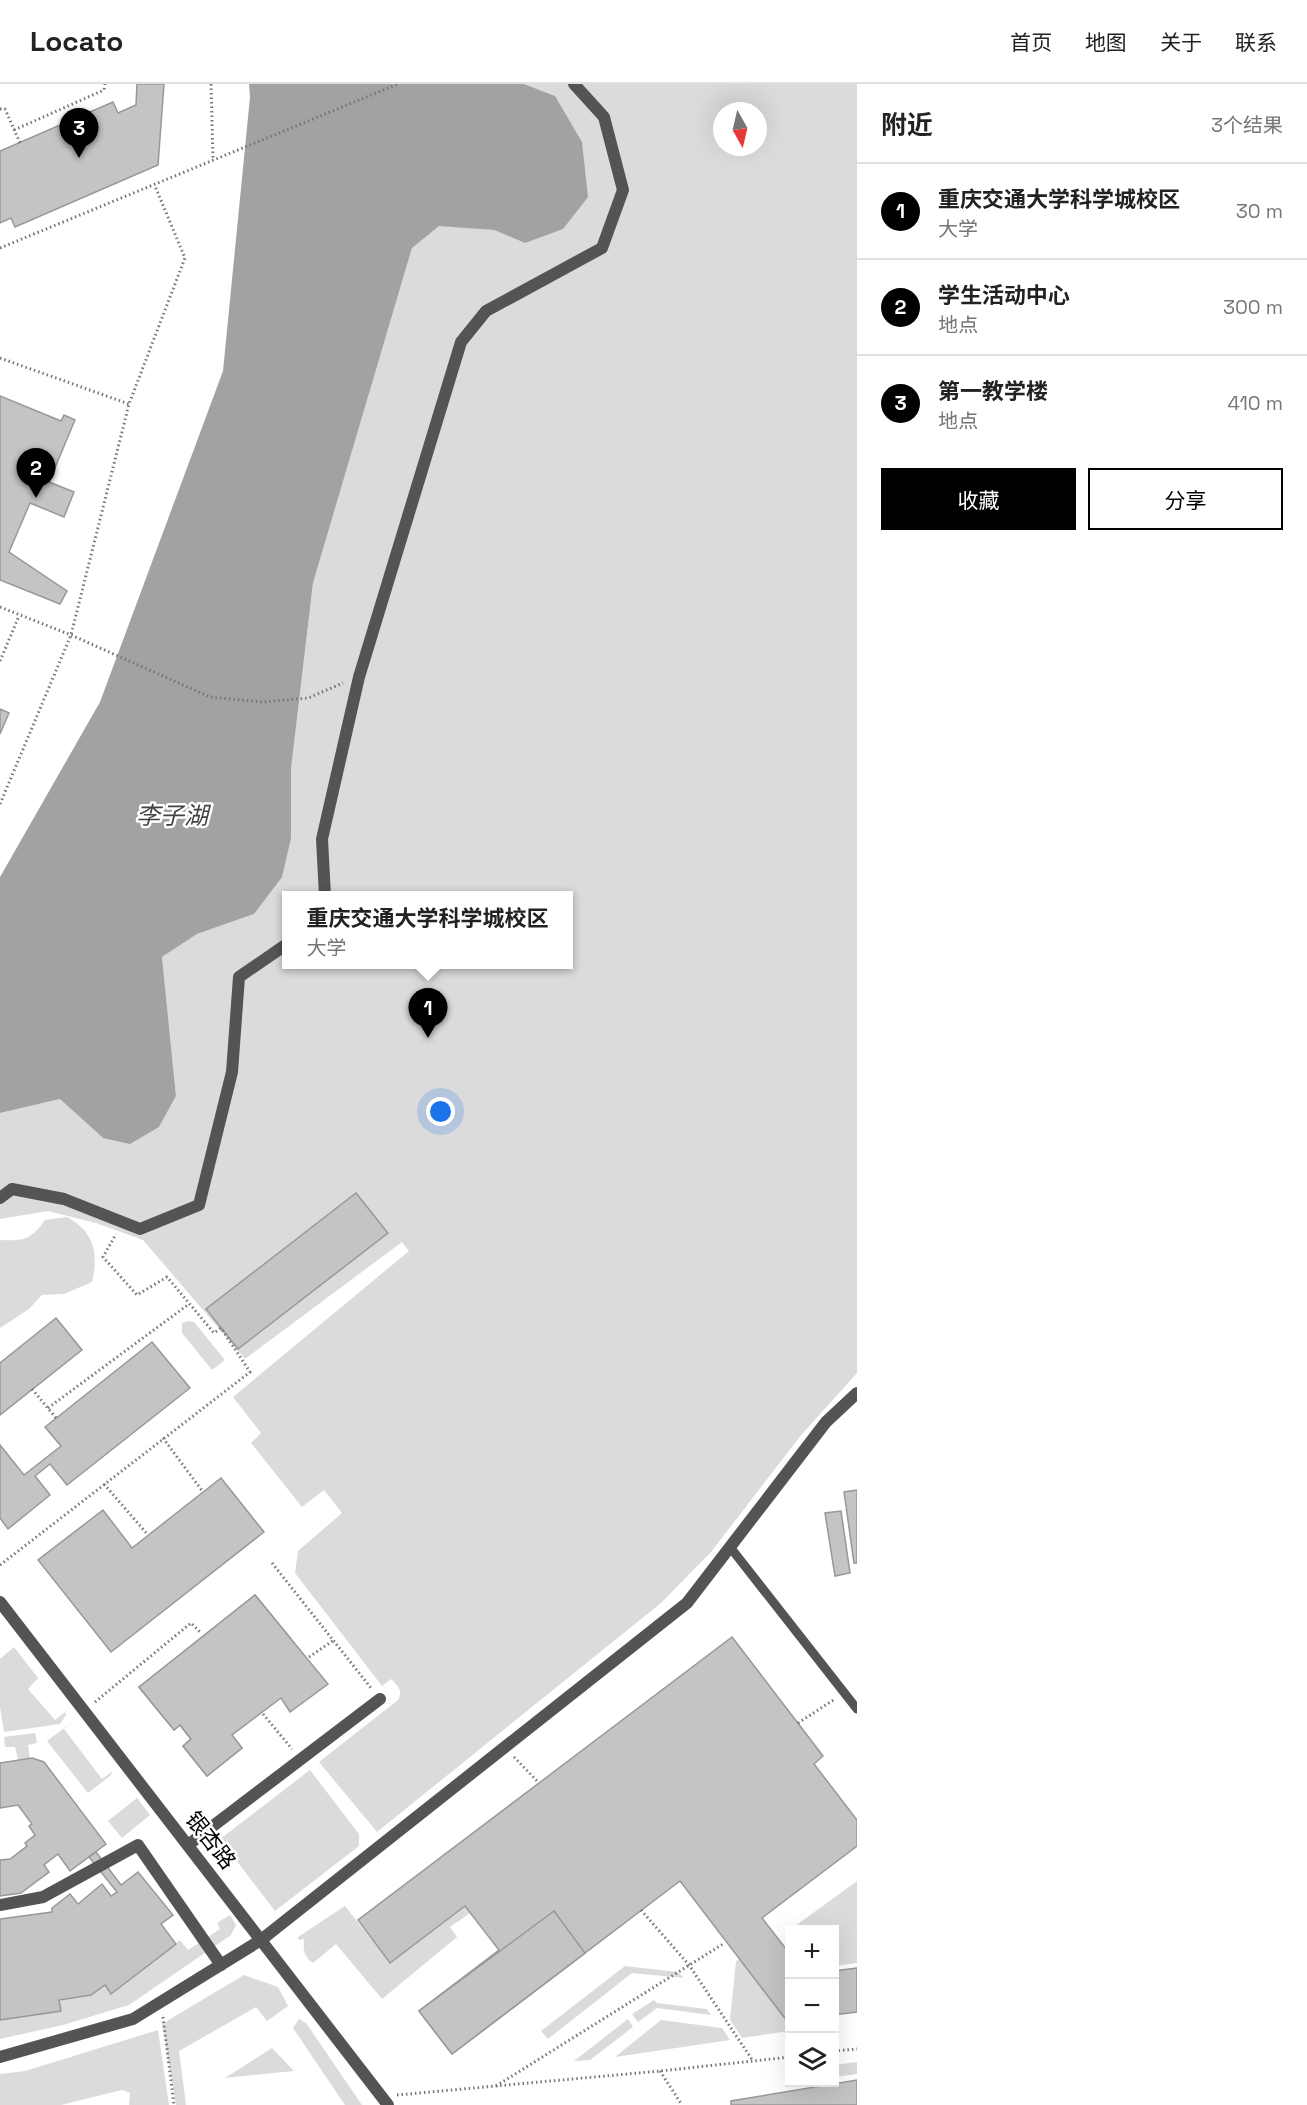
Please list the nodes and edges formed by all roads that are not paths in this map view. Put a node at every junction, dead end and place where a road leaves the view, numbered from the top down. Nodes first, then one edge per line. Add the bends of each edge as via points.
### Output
1 (574, 84) edge
2 (325, 891) edge
3 (282, 947) edge
4 (0, 1197) edge
5 (857, 1393) edge
6 (730, 1547) junction
7 (0, 1602) edge
8 (380, 1699) road end
9 (857, 1709) edge
10 (188, 1845) junction
11 (0, 1905) edge
12 (261, 1940) junction
13 (221, 1965) junction
14 (0, 2057) edge
15 (384, 2101) edge

1 - 2 street via 604,117 623,190 602,248 486,311 460,342 359,677 322,839
3 - 4 street via 239,977 232,1072 199,1205 140,1228 64,1199 12,1189
5 - 6 street via 826,1422
6 - 9 lane
6 - 12 street via 687,1603
7 - 10 street, 银杏路
8 - 10 street
10 - 12 street, 银杏路
11 - 13 street via 43,1897 138,1845
12 - 13 street
12 - 15 street, 银杏路
13 - 14 street via 134,2019

